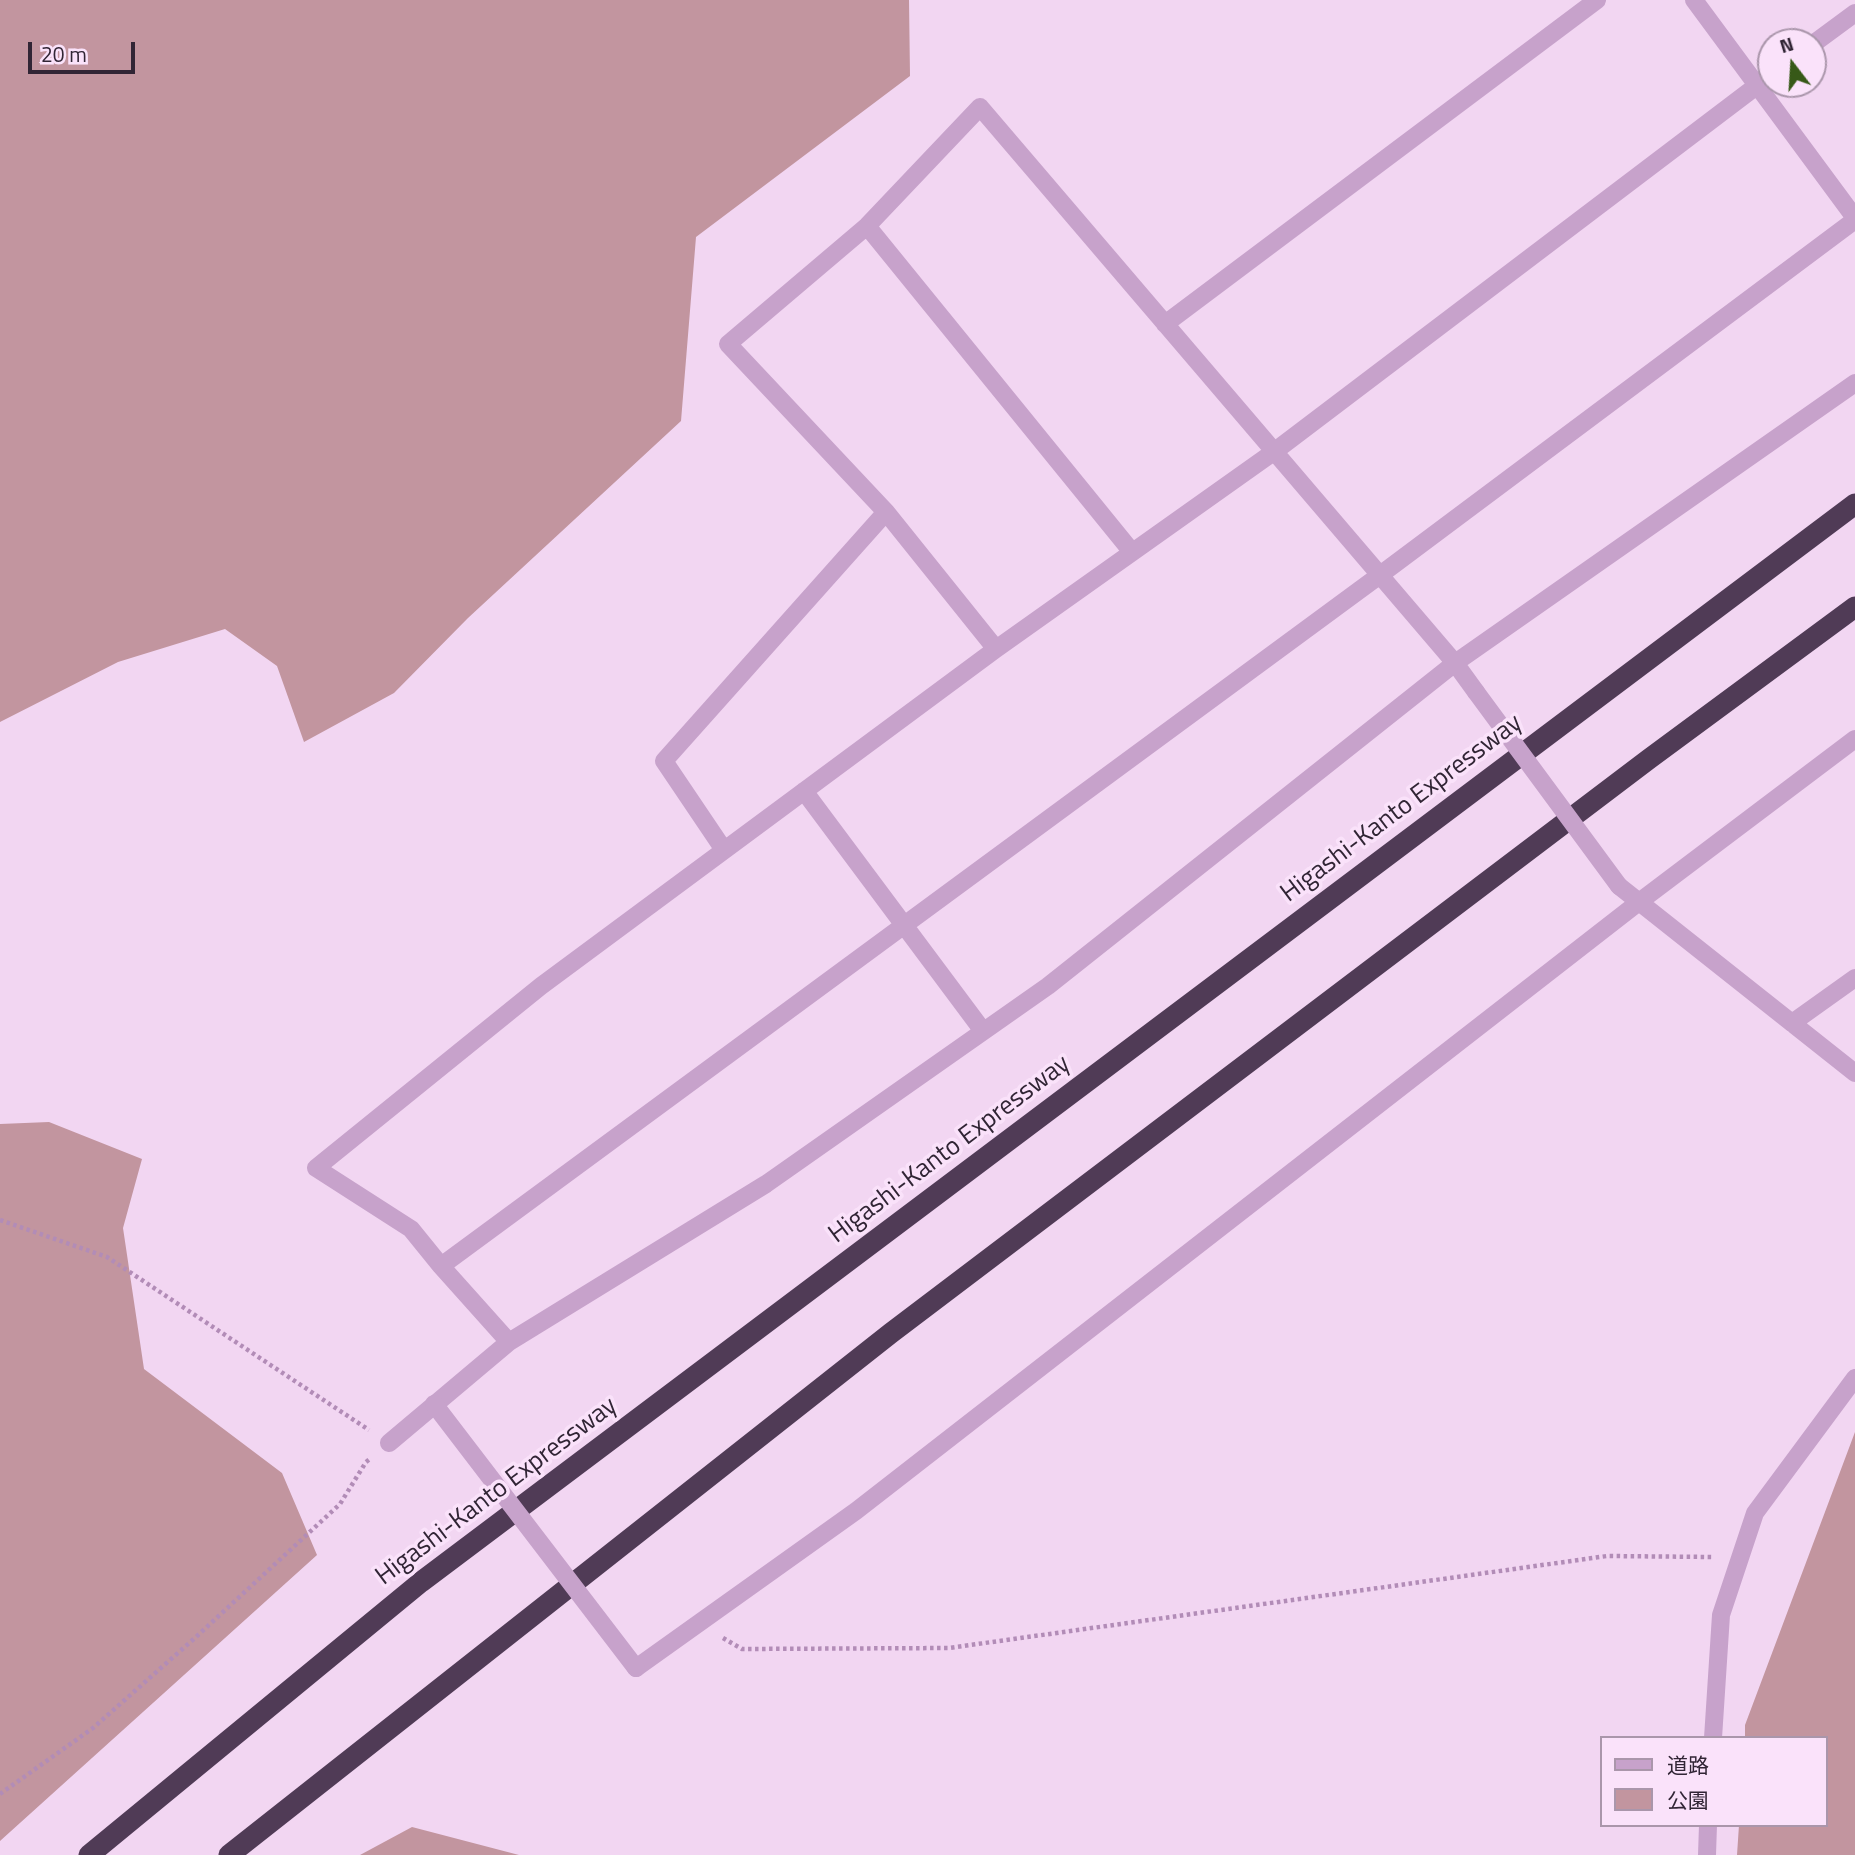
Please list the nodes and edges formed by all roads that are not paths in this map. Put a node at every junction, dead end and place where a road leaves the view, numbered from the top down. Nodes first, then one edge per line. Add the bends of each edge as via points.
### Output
1 (1597, 0) edge
2 (1694, 0) edge
3 (1855, 13) edge
4 (1827, 34) edge
5 (1757, 72) edge
6 (1757, 85) edge
7 (1776, 98) edge
8 (1855, 219) edge
9 (867, 226) junction
10 (1165, 324) junction
11 (1855, 383) edge
12 (1275, 451) junction
13 (1855, 505) edge
14 (886, 512) junction
15 (1132, 552) junction
16 (1380, 575) junction
17 (1855, 607) edge
18 (996, 649) junction
19 (1455, 663) junction
20 (1855, 739) edge
21 (804, 791) junction
22 (724, 850) junction
23 (1639, 902) junction
24 (904, 926) junction
25 (1855, 978) edge
26 (1793, 1023) junction
27 (983, 1031) junction
28 (1855, 1073) edge
29 (441, 1266) junction
30 (509, 1342) junction
31 (1855, 1378) edge
32 (434, 1404) junction
33 (389, 1443) road end
34 (1713, 1736) edge
35 (1708, 1827) edge
36 (89, 1855) edge
37 (229, 1855) edge
38 (1707, 1855) edge

1 - 10 street
2 - 5 street
3 - 4 street
6 - 12 street
7 - 8 street
8 - 16 street
9 - 10 street via 980,107
9 - 14 street via 728,344
9 - 15 street
10 - 12 street
11 - 19 street
12 - 15 street
12 - 16 street
13 - 36 highway, Higashi-Kanto Expressway via 421,1582
14 - 18 street
14 - 22 street via 664,761
15 - 18 street
16 - 19 street
16 - 24 street
17 - 37 highway via 891,1333
18 - 21 street
19 - 23 street, bridge via 1619,886
19 - 27 street via 1048,986
20 - 23 street
21 - 22 street
21 - 24 street
22 - 29 street via 541,986 316,1168 411,1229
23 - 26 street
23 - 32 street, bridge via 856,1511 636,1668
24 - 27 street
24 - 29 street
25 - 26 street
26 - 28 street
27 - 30 street via 766,1184
29 - 30 street
30 - 32 street
31 - 34 street via 1755,1513 1721,1615
32 - 33 street
35 - 38 street

